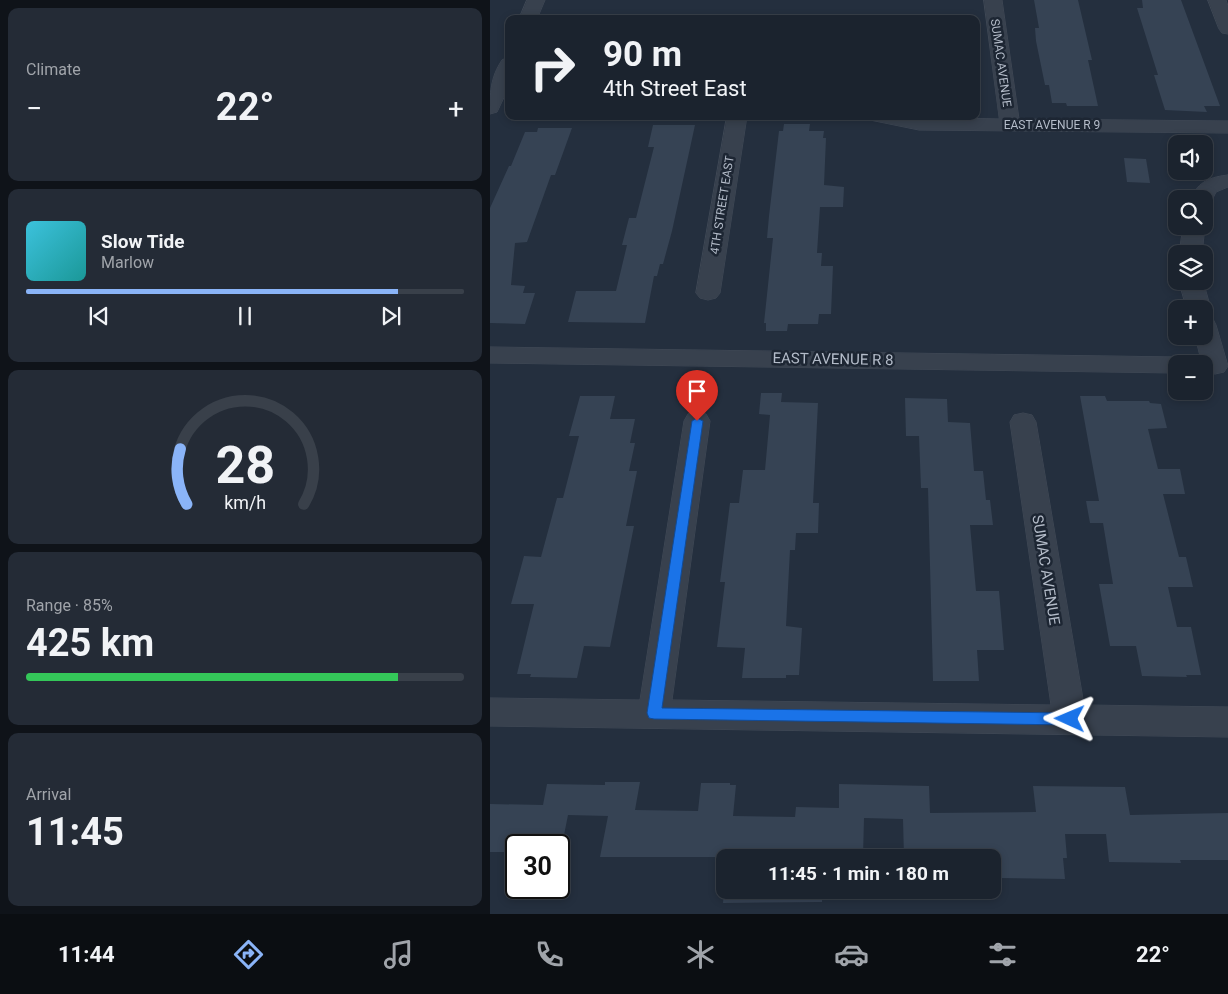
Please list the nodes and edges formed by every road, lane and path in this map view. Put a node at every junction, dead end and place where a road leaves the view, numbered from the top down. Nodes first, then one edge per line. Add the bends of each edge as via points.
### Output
1 (536, 0) edge
2 (993, 0) edge
3 (1217, 0) edge
4 (530, 15) edge
5 (1228, 29) edge
6 (505, 73) edge
7 (490, 107) edge
8 (505, 107) edge
9 (736, 120) edge
10 (898, 120) edge
11 (1010, 125) junction
12 (1228, 127) edge
13 (1228, 181) edge
14 (1205, 190) edge
15 (708, 293) dead end
16 (1210, 345) edge
17 (490, 355) edge
18 (1168, 365) edge
19 (1216, 366) edge
20 (697, 421) dead end
21 (1023, 422) dead end
22 (490, 712) edge
23 (654, 713) junction
24 (1070, 719) junction
25 (1228, 722) edge

1 - 4 street
2 - 11 street, SUMAC AVENUE
3 - 5 street
6 - 7 street
7 - 8 street
9 - 15 street, 4TH STREET EAST
10 - 11 street, EAST AVENUE R 9 via 918,124
11 - 12 street, EAST AVENUE R 9
13 - 14 street via 1210,185
16 - 19 street
17 - 18 street, EAST AVENUE R 8
20 - 23 street
21 - 24 street, SUMAC AVENUE
22 - 23 street
23 - 24 street
24 - 25 street

